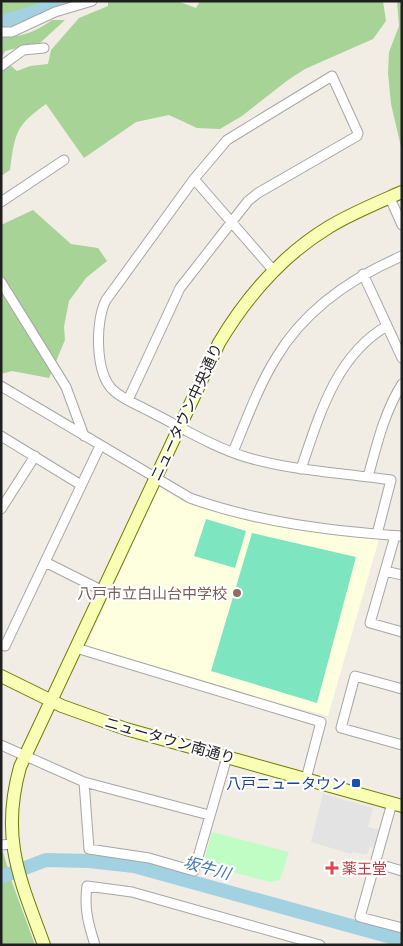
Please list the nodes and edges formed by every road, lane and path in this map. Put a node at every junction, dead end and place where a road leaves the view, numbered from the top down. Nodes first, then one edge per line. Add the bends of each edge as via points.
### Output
1 (92, 1) edge
2 (1, 32) edge
3 (44, 48) dead end
4 (1, 66) edge
5 (64, 160) dead end
6 (194, 179) junction
7 (402, 192) edge
8 (390, 198) junction
9 (1, 202) edge
10 (231, 221) junction
11 (402, 225) edge
12 (402, 256) edge
13 (273, 270) junction
14 (363, 274) junction
15 (1, 282) edge
16 (387, 326) junction
17 (402, 358) edge
18 (402, 384) edge
19 (1, 386) edge
20 (128, 400) junction
21 (180, 427) junction
22 (1, 436) edge
23 (84, 436) junction
24 (100, 446) junction
25 (233, 452) junction
26 (35, 456) junction
27 (302, 469) junction
28 (368, 477) junction
29 (155, 478) junction
30 (81, 485) junction
31 (1, 509) edge
32 (377, 534) junction
33 (398, 536) edge
34 (45, 562) junction
35 (385, 571) junction
36 (402, 576) edge
37 (102, 591) junction
38 (402, 632) edge
39 (1, 644) edge
40 (76, 648) junction
41 (1, 676) edge
42 (402, 689) edge
43 (51, 701) junction
44 (1, 744) edge
45 (402, 745) edge
46 (25, 756) junction
47 (227, 757) junction
48 (306, 779) junction
49 (84, 782) junction
50 (397, 805) edge
51 (209, 816) junction
52 (9, 847) edge
53 (375, 863) junction
54 (402, 871) edge
55 (402, 928) edge
56 (44, 945) edge
57 (95, 945) edge
58 (320, 945) edge

1 - 2 street via 55,12 12,32
3 - 4 street via 23,50
5 - 9 street
6 - 10 street
6 - 10 street via 227,140 332,76 358,133 356,136 258,193
6 - 20 street via 116,284 100,312 102,374 114,391
7 - 8 street, ニュータウン中央通り
8 - 11 street
8 - 13 street, ニュータウン中央通り via 330,226
10 - 13 street
10 - 20 street via 180,288
12 - 14 street
13 - 21 street, ニュータウン中央通り via 246,301 219,343
14 - 16 street
14 - 25 street via 325,300 289,340 265,378
15 - 23 street via 66,387
16 - 17 street
16 - 27 street via 364,343 338,376 318,419
18 - 28 street via 382,424
19 - 23 street
20 - 21 street
21 - 25 street
21 - 29 street, ニュータウン中央通り
22 - 26 street
23 - 24 street
24 - 29 street
24 - 30 street
25 - 27 street
26 - 30 street
26 - 31 street
27 - 28 street
28 - 32 street via 391,480
29 - 32 street via 190,498 218,508 258,518
29 - 37 street, ニュータウン中央通り
30 - 34 street
32 - 33 street
33 - 35 street
34 - 37 street
34 - 39 street via 5,646
35 - 36 street
35 - 38 street via 370,623
37 - 40 street, ニュータウン中央通り
40 - 43 street, ニュータウン中央通り
40 - 48 street via 322,722
41 - 43 street, ニュータウン南通り
42 - 45 street via 356,676 341,728
43 - 46 street, ニュータウン中央通り
43 - 47 street, ニュータウン南通り via 126,729
44 - 46 street
46 - 49 street
46 - 52 street, ニュータウン中央通り via 12,799
47 - 48 street, ニュータウン南通り
47 - 51 street
48 - 50 street, ニュータウン南通り
49 - 51 street
49 - 51 street via 89,849 149,858 194,871
50 - 53 street
52 - 56 street, ニュータウン中央通り
53 - 54 street
53 - 55 street via 360,916
57 - 58 street via 84,904 87,886 132,892

